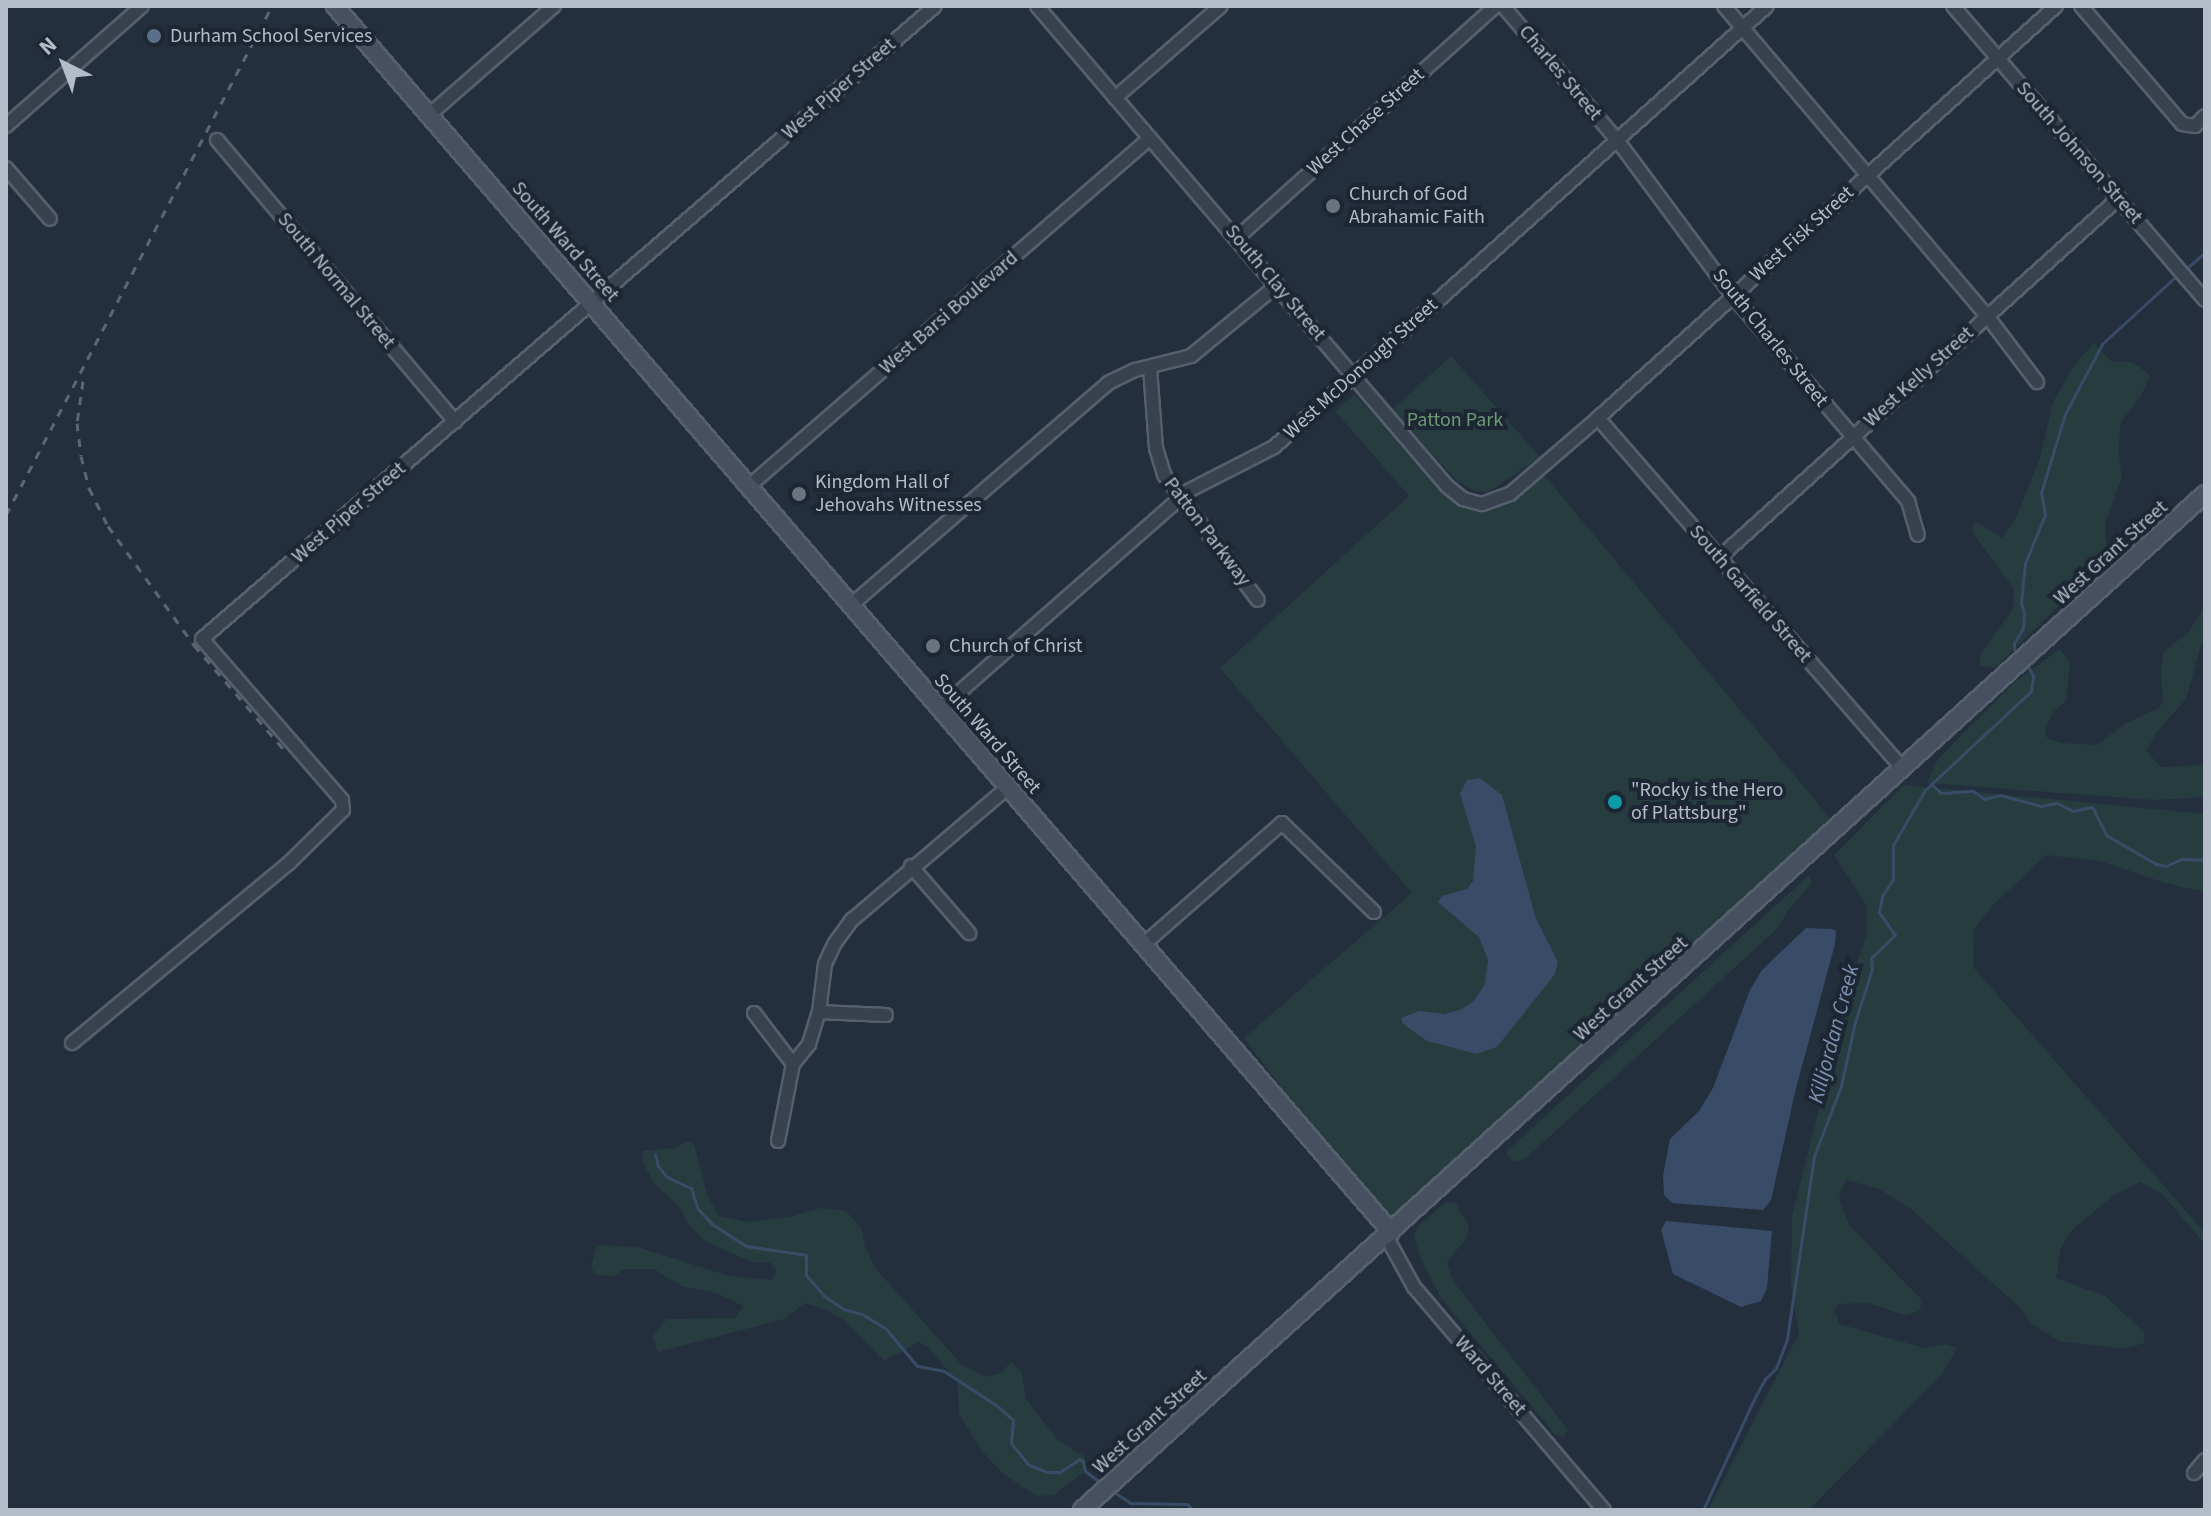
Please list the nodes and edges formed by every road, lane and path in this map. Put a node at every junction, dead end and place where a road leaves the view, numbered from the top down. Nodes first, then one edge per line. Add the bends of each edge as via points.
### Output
1 (142, 6) edge
2 (335, 6) edge
3 (554, 6) edge
4 (935, 6) edge
5 (1037, 6) edge
6 (1221, 6) edge
7 (1496, 6) edge
8 (1503, 6) edge
9 (1724, 6) edge
10 (1767, 6) edge
11 (1953, 6) edge
12 (2056, 6) edge
13 (2081, 6) edge
14 (1743, 28) junction
15 (1997, 58) junction
16 (1115, 98) junction
17 (429, 115) junction
18 (2205, 116) edge
19 (6, 126) edge
20 (1150, 138) junction
21 (217, 140) dead end
22 (1617, 140) junction
23 (6, 168) edge
24 (1868, 175) junction
25 (2119, 198) junction
26 (50, 219) dead end
27 (1237, 238) junction
28 (1277, 285) junction
29 (1733, 296) junction
30 (2205, 300) edge
31 (591, 303) junction
32 (1987, 316) junction
33 (1150, 367) junction
34 (1353, 376) junction
35 (2037, 382) dead end
36 (1598, 418) junction
37 (455, 422) junction
38 (1852, 437) junction
39 (1548, 461) joint
40 (748, 487) junction
41 (2205, 494) edge
42 (1179, 499) junction
43 (1918, 535) dead end
44 (1720, 557) junction
45 (1258, 600) dead end
46 (850, 606) junction
47 (940, 709) junction
48 (1903, 769) junction
49 (1007, 788) junction
50 (911, 866) junction
51 (1374, 912) dead end
52 (969, 933) dead end
53 (1143, 945) junction
54 (819, 1012) junction
55 (754, 1013) dead end
56 (886, 1015) dead end
57 (72, 1043) dead end
58 (793, 1064) junction
59 (778, 1141) dead end
60 (1388, 1234) junction
61 (2205, 1460) edge
62 (2194, 1473) dead end
63 (1082, 1510) edge
64 (1604, 1510) edge

1 - 19 street
2 - 17 street, South Ward Street
3 - 17 street
4 - 31 street, West Piper Street
5 - 16 street, South Clay Street
6 - 16 street
7 - 27 street, West Chase Street
8 - 22 street, Charles Street
9 - 14 street
10 - 14 street, West McDonough Street
11 - 15 street, South Johnson Street
12 - 15 street, West Fisk Street
13 - 18 street via 2189,127
14 - 22 street, West McDonough Street
14 - 24 street
15 - 24 street, West Fisk Street
15 - 25 street, South Johnson Street
16 - 20 street, South Clay Street
17 - 31 street, South Ward Street
20 - 27 street, South Clay Street
20 - 40 street, West Barsi Boulevard
21 - 37 street, South Normal Street
22 - 29 street, South Charles Street
22 - 34 street, West McDonough Street
23 - 26 street
24 - 29 street, West Fisk Street
24 - 32 street
25 - 30 street, South Johnson Street
25 - 32 street, West Kelly Street
27 - 28 street, South Clay Street
28 - 33 street via 1191,356
28 - 34 street, South Clay Street
29 - 36 street, West Fisk Street
29 - 38 street, South Charles Street
31 - 37 street, West Piper Street
31 - 40 street, South Ward Street
32 - 35 street
32 - 38 street, West Kelly Street
33 - 42 street, Patton Parkway via 1159,462
33 - 46 street via 1108,383
34 - 39 street, South Clay Street via 1463,499 1493,503
34 - 42 street, West McDonough Street via 1274,447
36 - 39 street, West Fisk Street
36 - 44 street, South Garfield Street
37 - 57 street, West Piper Street via 202,639 342,800 343,810 289,863
38 - 43 street, South Charles Street via 1908,501
38 - 44 street, West Kelly Street
40 - 46 street, South Ward Street
41 - 48 street, West Grant Street
42 - 45 street, Patton Parkway
42 - 47 street, West McDonough Street
44 - 48 street, South Garfield Street
46 - 47 street, South Ward Street
47 - 49 street, South Ward Street
48 - 60 street, West Grant Street
49 - 50 street
49 - 53 street, South Ward Street
50 - 52 street
50 - 54 street via 852,920 835,943 825,964
51 - 53 street via 1282,823
53 - 60 street, South Ward Street
54 - 56 street
54 - 58 street via 809,1044
55 - 58 street
58 - 59 street
60 - 63 street, West Grant Street
60 - 64 street, Ward Street via 1414,1287
61 - 62 street

